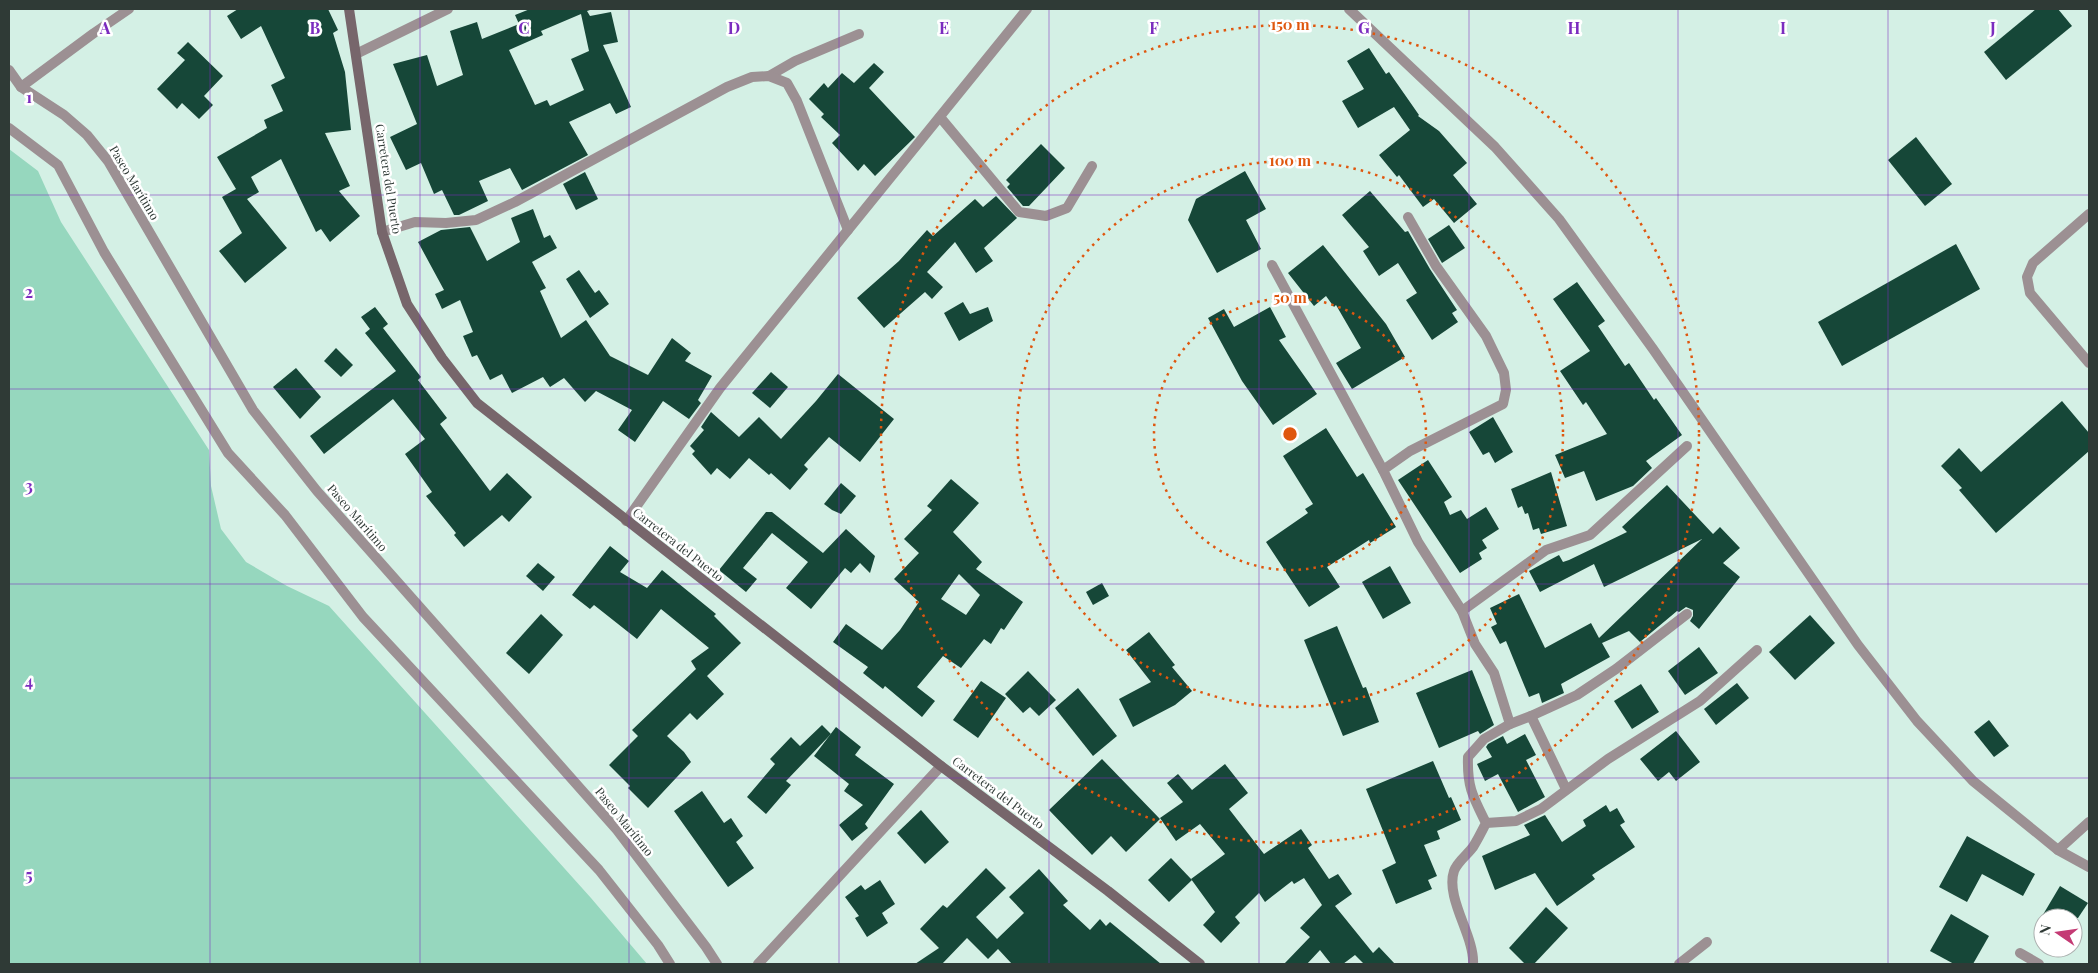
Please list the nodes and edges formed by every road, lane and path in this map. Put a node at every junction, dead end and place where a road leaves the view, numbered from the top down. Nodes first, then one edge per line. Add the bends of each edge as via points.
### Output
1 (129, 9) edge
2 (349, 9) edge
3 (448, 9) edge
4 (1027, 9) edge
5 (1349, 9) edge
6 (859, 34) dead end
7 (356, 54) junction
8 (9, 70) edge
9 (769, 76) junction
10 (21, 87) junction
11 (940, 117) junction
12 (9, 128) edge
13 (1092, 166) dead end
14 (2089, 214) edge
15 (1408, 217) dead end
16 (848, 230) junction
17 (382, 232) junction
18 (1272, 265) dead end
19 (2089, 363) edge
20 (1687, 446) dead end
21 (1383, 470) junction
22 (626, 521) junction
23 (1462, 611) junction
24 (1687, 614) dead end
25 (1757, 650) dead end
26 (1531, 716) junction
27 (1510, 724) junction
28 (941, 766) junction
29 (1566, 789) junction
30 (2089, 822) edge
31 (1486, 823) junction
32 (2058, 850) junction
33 (2089, 867) edge
34 (1707, 942) dead end
35 (2020, 953) dead end
36 (670, 964) edge
37 (717, 964) edge
38 (758, 964) edge
39 (1200, 964) edge
40 (1473, 964) edge
41 (1678, 964) edge
42 (2039, 964) edge

1 - 10 street
2 - 7 main road, Carretera del Puerto
3 - 7 street
4 - 11 street
5 - 32 street via 1495,147 1559,219 1659,357 1858,645 1917,720 1973,781
6 - 9 street via 795,61
7 - 17 main road, Carretera del Puerto
8 - 10 street, Paseo Marítimo
9 - 16 street via 788,84 797,101
9 - 17 street via 752,77 728,87 476,220 415,222
10 - 37 street, Paseo Marítimo via 64,115 87,135 108,161 253,410 317,491 617,830
11 - 13 street via 1019,212 1046,216 1067,208
11 - 16 street
12 - 36 street via 58,165 104,252 228,453 285,514 363,617 599,870
14 - 19 street via 2033,263 2027,277 2030,293
15 - 21 street via 1436,266 1486,336 1504,373 1506,390 1503,404 1410,451
16 - 22 street via 720,388
17 - 22 main road, Carretera del Puerto via 407,304 442,358 477,403
18 - 21 street
20 - 23 street via 1590,535 1546,550
21 - 23 street via 1418,542
22 - 28 main road, Carretera del Puerto
23 - 27 street via 1475,644 1494,673
24 - 26 street via 1616,670 1577,695
25 - 29 street via 1700,701
26 - 27 street
26 - 29 street
27 - 31 street via 1484,739 1468,757 1471,794
28 - 38 street
28 - 39 main road, Carretera del Puerto
29 - 31 street via 1541,809 1516,821
30 - 32 street
31 - 40 street via 1454,871 1453,895
32 - 33 street
34 - 41 street
35 - 42 street

